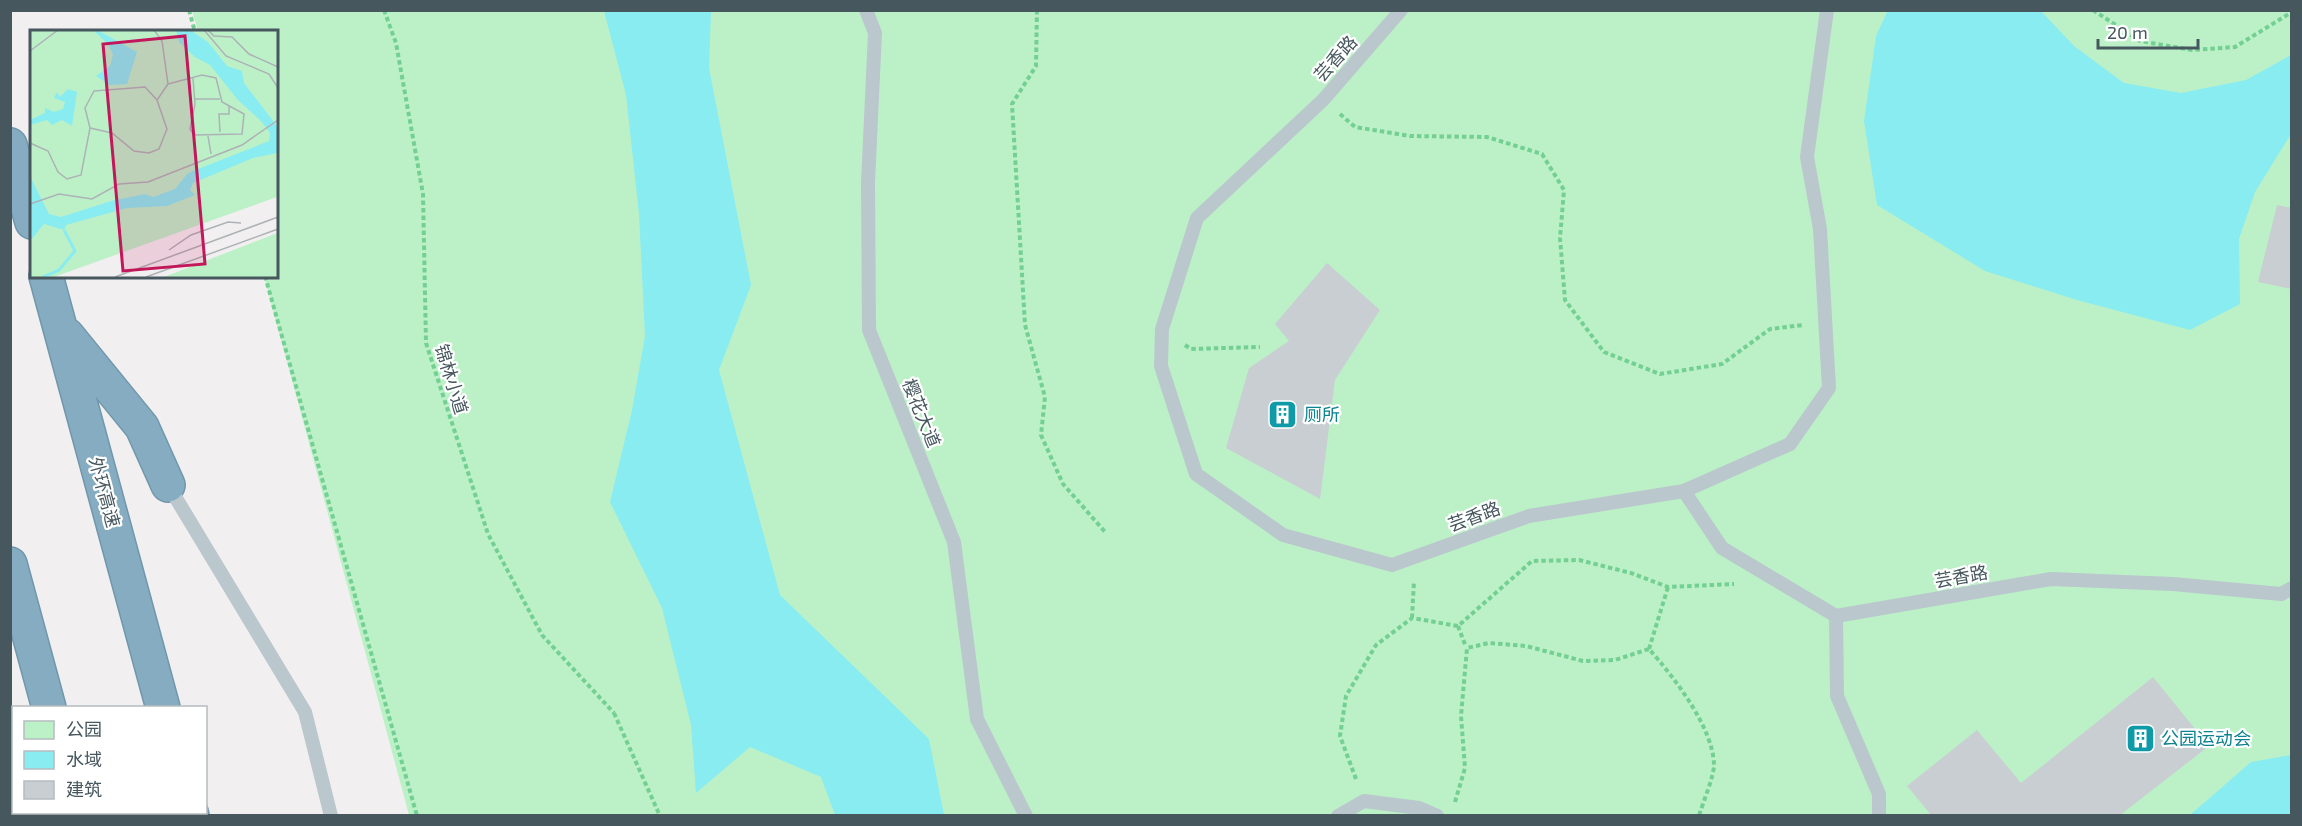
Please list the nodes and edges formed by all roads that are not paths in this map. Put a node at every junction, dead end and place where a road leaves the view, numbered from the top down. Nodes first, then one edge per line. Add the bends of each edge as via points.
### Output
1 (866, 10) edge
2 (1401, 10) edge
3 (1827, 10) edge
4 (10, 145) edge
5 (30, 215) edge
6 (47, 278) edge
7 (60, 326) junction
8 (168, 485) joint
9 (1684, 491) junction
10 (10, 564) edge
11 (2292, 588) edge
12 (1836, 616) junction
13 (48, 706) edge
14 (162, 706) edge
15 (331, 816) edge
16 (1026, 816) edge
17 (1338, 816) edge
18 (1437, 816) edge
19 (1879, 816) edge

1 - 16 lane, 樱花大道 via 875,33 868,182 869,330 954,542 977,719
2 - 9 lane, 芸香路 via 1323,100 1197,218 1162,329 1161,366 1196,474 1282,535 1392,565 1529,516
3 - 9 lane, 芸香路 via 1807,157 1820,229 1829,388 1790,444
4 - 5 highway
6 - 7 highway, 外环高速
7 - 8 highway via 142,427
7 - 14 highway, 外环高速
8 - 15 lane via 305,712
9 - 12 lane via 1722,548
10 - 13 highway
11 - 12 lane, 芸香路 via 2281,594 2051,579
12 - 19 lane via 1837,696 1879,794
17 - 18 lane via 1364,801 1419,808

